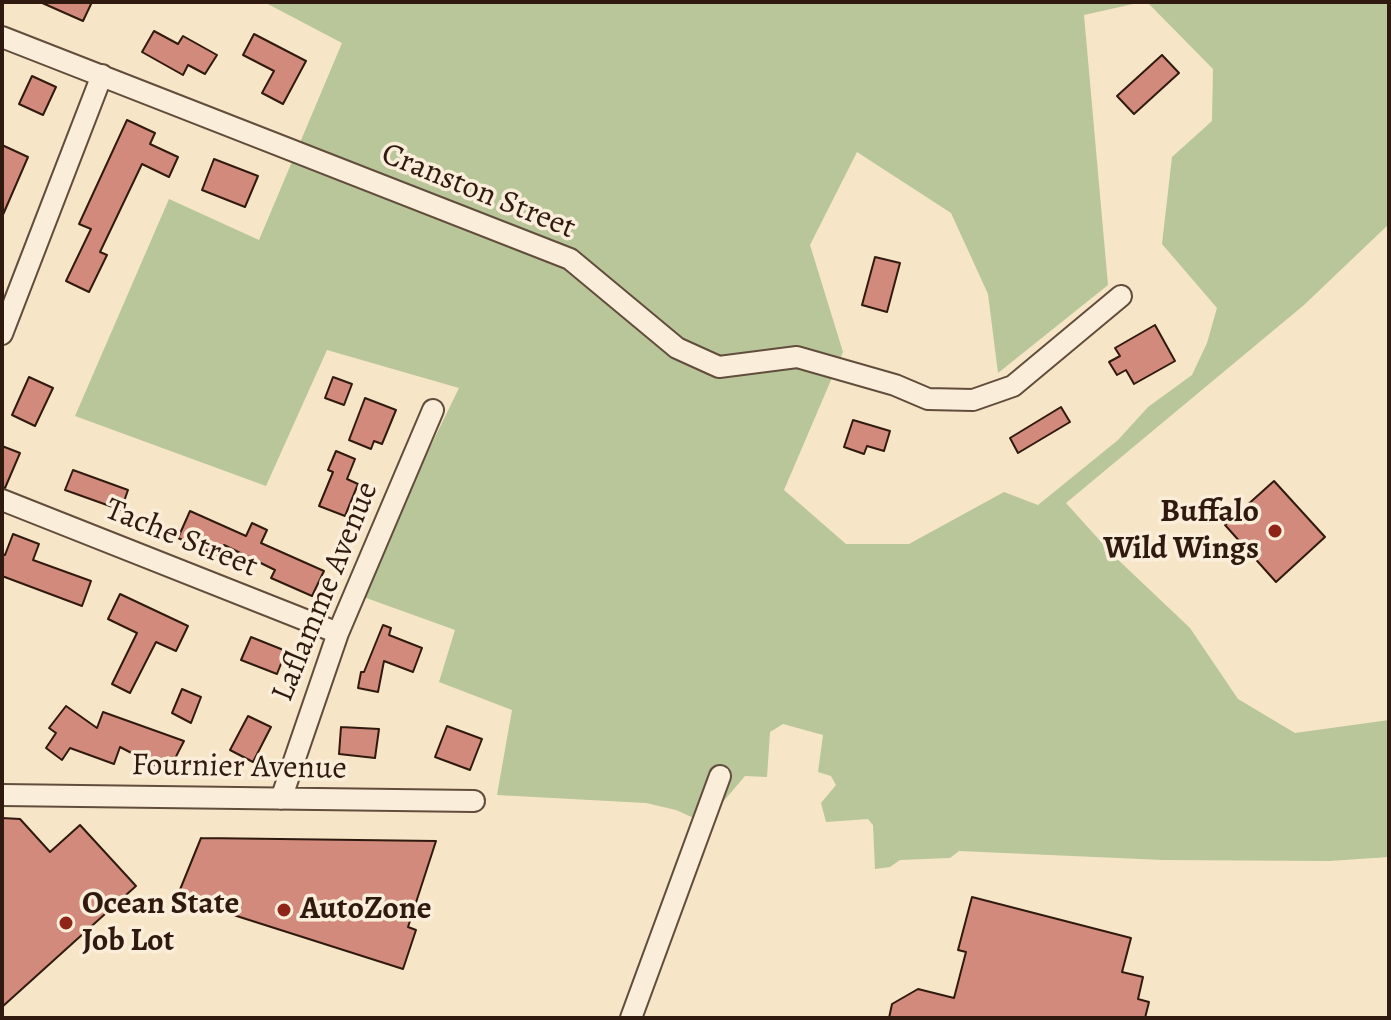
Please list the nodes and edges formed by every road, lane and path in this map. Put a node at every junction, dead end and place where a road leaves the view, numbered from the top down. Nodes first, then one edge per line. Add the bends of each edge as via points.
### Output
1 (2, 37) edge
2 (102, 75) junction
3 (1121, 296) dead end
4 (2, 334) edge
5 (433, 410) dead end
6 (2, 500) edge
7 (338, 633) junction
8 (720, 776) dead end
9 (2, 795) edge
10 (281, 799) junction
11 (474, 801) dead end
12 (631, 1018) edge

1 - 2 street, Cranston Street
2 - 3 street, Cranston Street via 570,259 677,348 719,367 797,357 928,399 973,400 1013,386
2 - 4 street
5 - 7 street, Laflamme Avenue
6 - 7 street, Tache Street
7 - 10 street, Laflamme Avenue
8 - 12 street
9 - 10 street, Fournier Avenue
10 - 11 street, Fournier Avenue

